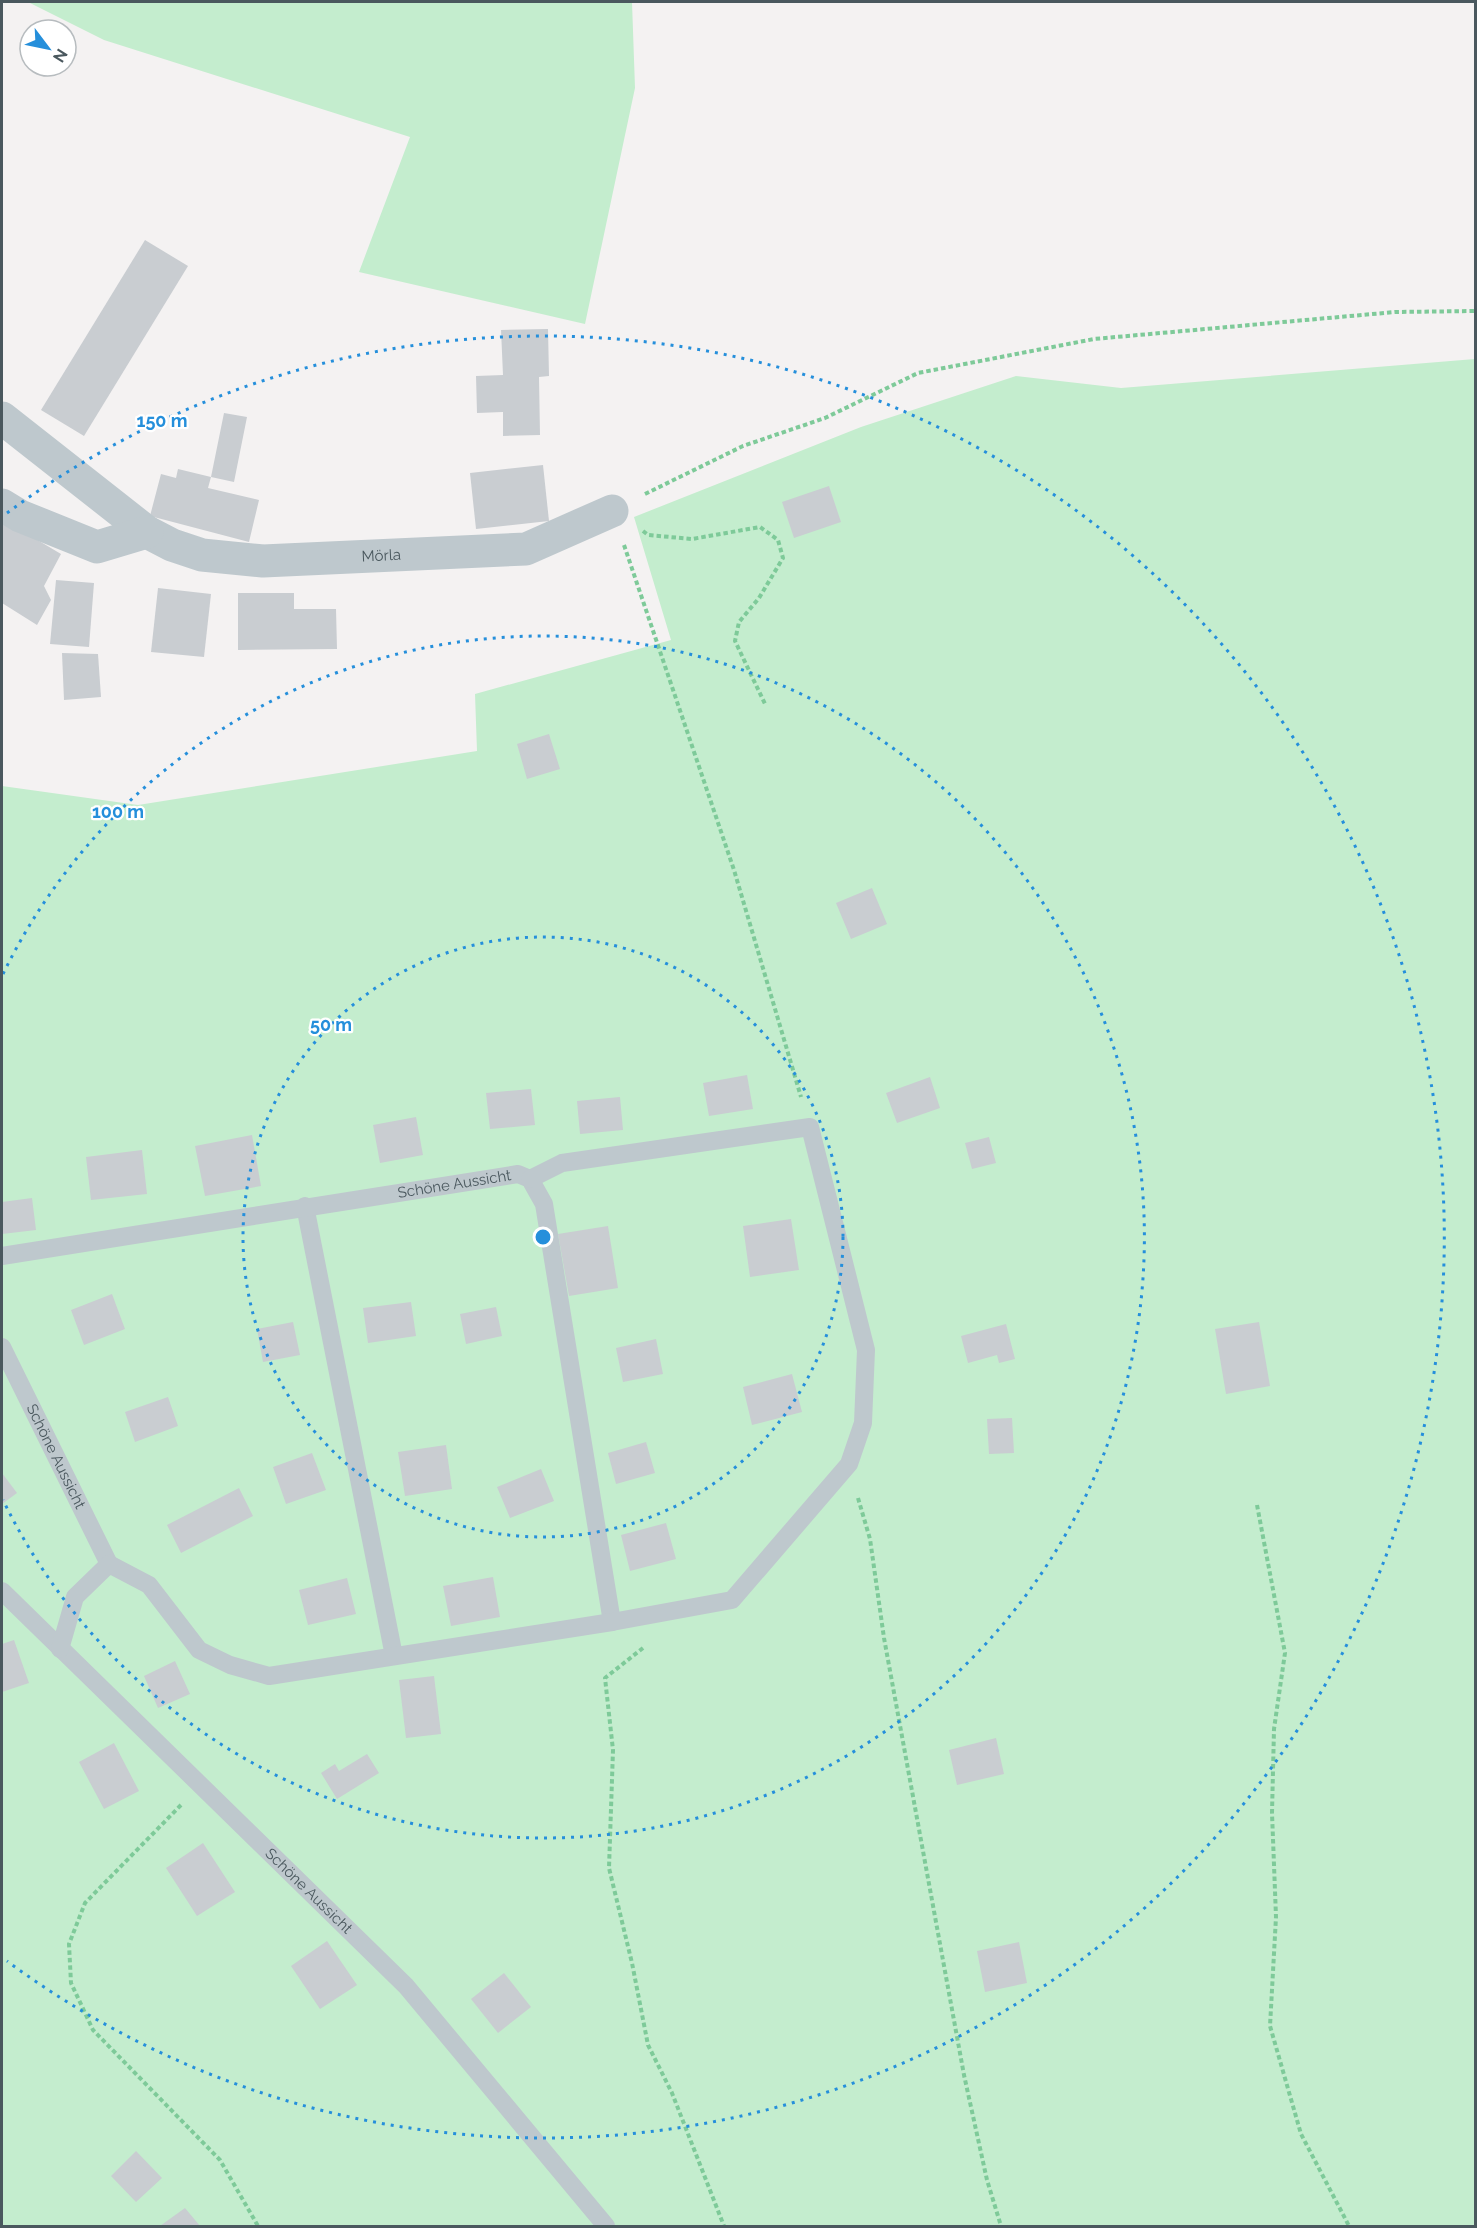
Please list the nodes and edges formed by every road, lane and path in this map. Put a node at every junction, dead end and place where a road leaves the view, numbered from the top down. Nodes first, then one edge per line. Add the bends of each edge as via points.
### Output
1 (1476, 311) edge
2 (2, 418) edge
3 (2, 505) edge
4 (612, 511) junction
5 (147, 532) junction
6 (766, 706) dead end
7 (810, 1127) junction
8 (530, 1179) junction
9 (305, 1206) junction
10 (2, 1256) edge
11 (2, 1347) edge
12 (849, 1464) junction
13 (1257, 1505) dead end
14 (109, 1564) junction
15 (2, 1591) edge
16 (612, 1622) junction
17 (651, 1642) dead end
18 (60, 1649) junction
19 (394, 1656) junction
20 (200, 1785) junction
21 (258, 2226) edge
22 (606, 2226) edge
23 (724, 2226) edge
24 (1001, 2226) edge
25 (1349, 2226) edge

1 - 4 path via 1395,312 1094,339 918,373 825,418 743,446
2 - 5 street, Mörla
3 - 5 street via 97,547
4 - 5 street, Mörla via 526,549 263,561 202,555
4 - 6 path via 648,535 692,539 760,527 778,540 783,558 739,622 735,641
4 - 7 path via 734,870
7 - 8 lane via 562,1163
7 - 12 lane via 866,1350 863,1423
8 - 9 lane, Schöne Aussicht via 518,1174
8 - 16 lane, Schöne Aussicht via 544,1204
9 - 10 lane, Schöne Aussicht
9 - 19 lane
11 - 14 lane, Schöne Aussicht
12 - 16 lane via 732,1600
12 - 24 path via 870,1539 884,1638 964,2075
13 - 25 path via 1285,1653 1274,1729 1276,1917 1269,2026 1301,2134
14 - 18 lane via 75,1598
14 - 19 lane via 150,1586 199,1650 230,1665 269,1676
15 - 18 lane, Schöne Aussicht
16 - 19 lane
17 - 23 path via 605,1678 613,1750 609,1868 648,2046 672,2093
18 - 20 lane, Schöne Aussicht
20 - 21 path via 85,1903 69,1944 71,1983 93,2030 220,2160
20 - 22 lane, Schöne Aussicht via 406,1986

